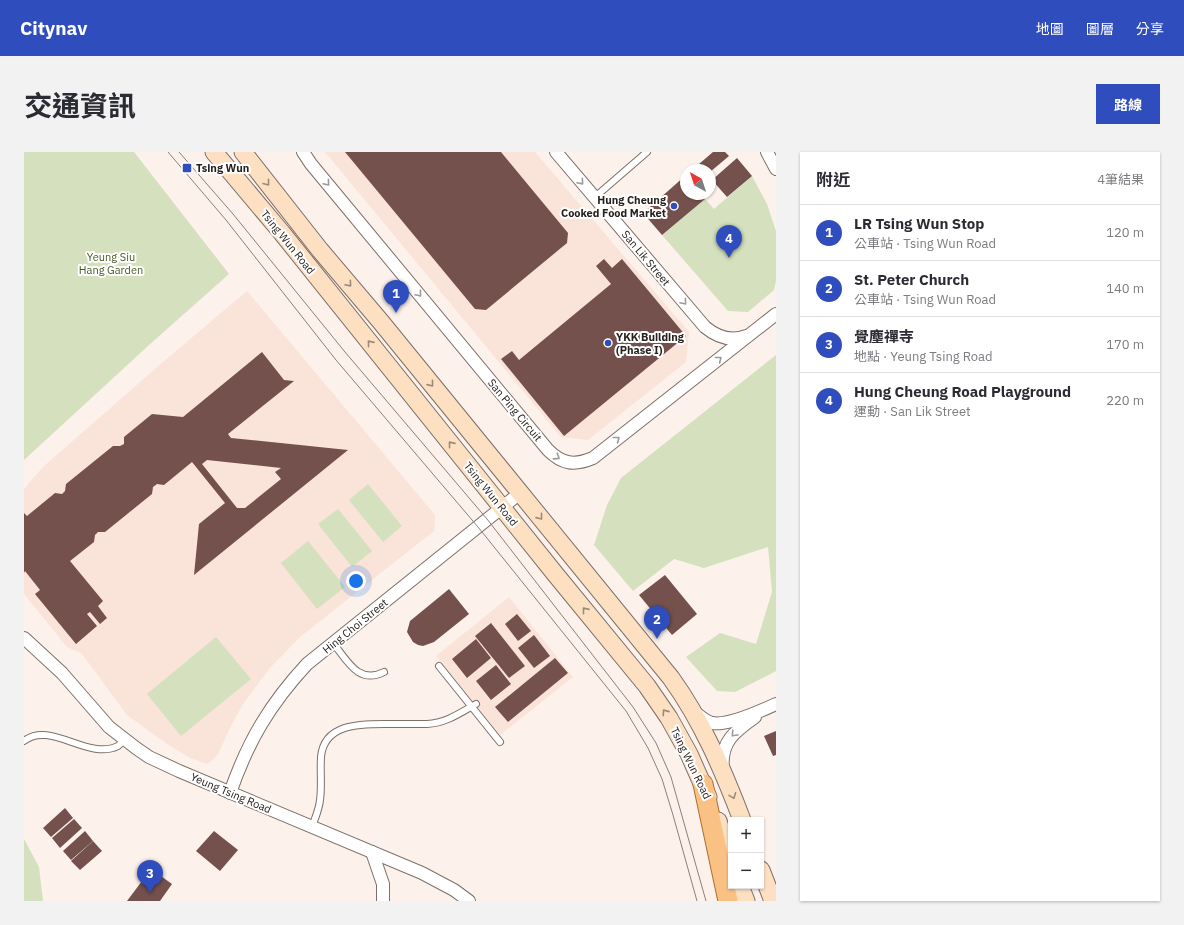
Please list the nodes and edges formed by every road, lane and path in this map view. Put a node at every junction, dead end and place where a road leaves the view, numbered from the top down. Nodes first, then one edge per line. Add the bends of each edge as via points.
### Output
1 (214, 152) edge
2 (243, 152) edge
3 (304, 152) edge
4 (556, 152) edge
5 (647, 152) edge
6 (767, 152) edge
7 (776, 169) edge
8 (595, 197) junction
9 (776, 314) edge
10 (750, 334) junction
11 (520, 492) junction
12 (502, 507) junction
13 (24, 638) edge
14 (333, 643) junction
15 (439, 666) dead end
16 (384, 672) dead end
17 (776, 704) edge
18 (474, 705) junction
19 (691, 707) junction
20 (764, 710) junction
21 (125, 740) junction
22 (24, 741) edge
23 (500, 742) dead end
24 (723, 773) junction
25 (703, 784) junction
26 (230, 792) junction
27 (741, 817) edge
28 (312, 827) junction
29 (372, 852) junction
30 (729, 853) edge
31 (764, 878) edge
32 (741, 889) edge
33 (386, 898) edge
34 (470, 901) edge
35 (728, 901) edge
36 (746, 901) edge
37 (773, 901) edge

12 -> 1 main road, Tsing Wun Road
2 -> 11 main road, Tsing Wun Road via 320,250
3 -> 10 street, San Ping Circuit via 316,170 548,450 562,460 578,463 593,458
4 -> 8 street, San Lik Street
5 - 8 lane
6 - 7 street
8 -> 10 street, San Lik Street via 705,327 719,337 728,339
9 - 10 street, San Ping Circuit
11 - 12 street, Hing Choi Street
11 -> 19 main road, Tsing Wun Road via 646,646
12 - 14 street, Hing Choi Street
25 -> 12 main road, Tsing Wun Road via 669,718 647,686
13 - 21 street, Yeung Tsing Road via 62,673 109,726
14 - 16 lane via 361,674 369,677
14 - 26 street, Hing Choi Street via 290,682 275,702 249,745
15 - 18 lane
17 - 20 street
18 - 23 lane
18 - 28 lane via 455,717 438,722 359,725 332,735 322,750 320,800
19 - 20 street via 706,721 717,723
19 - 24 main road, Tsing Wun Road
20 -> 24 street via 727,742 723,754
21 - 22 lane via 118,746 102,749 90,748 45,734
21 - 26 street, Yeung Tsing Road via 164,764
24 -> 27 main road, Tsing Wun Road
25 - 30 main road, Tsing Wun Road
25 - 35 main road
26 - 28 street, Yeung Tsing Road
28 - 29 street, Yeung Tsing Road
29 - 33 street
29 - 34 street, Yeung Tsing Road via 422,873
31 - 37 main road
32 - 36 main road

